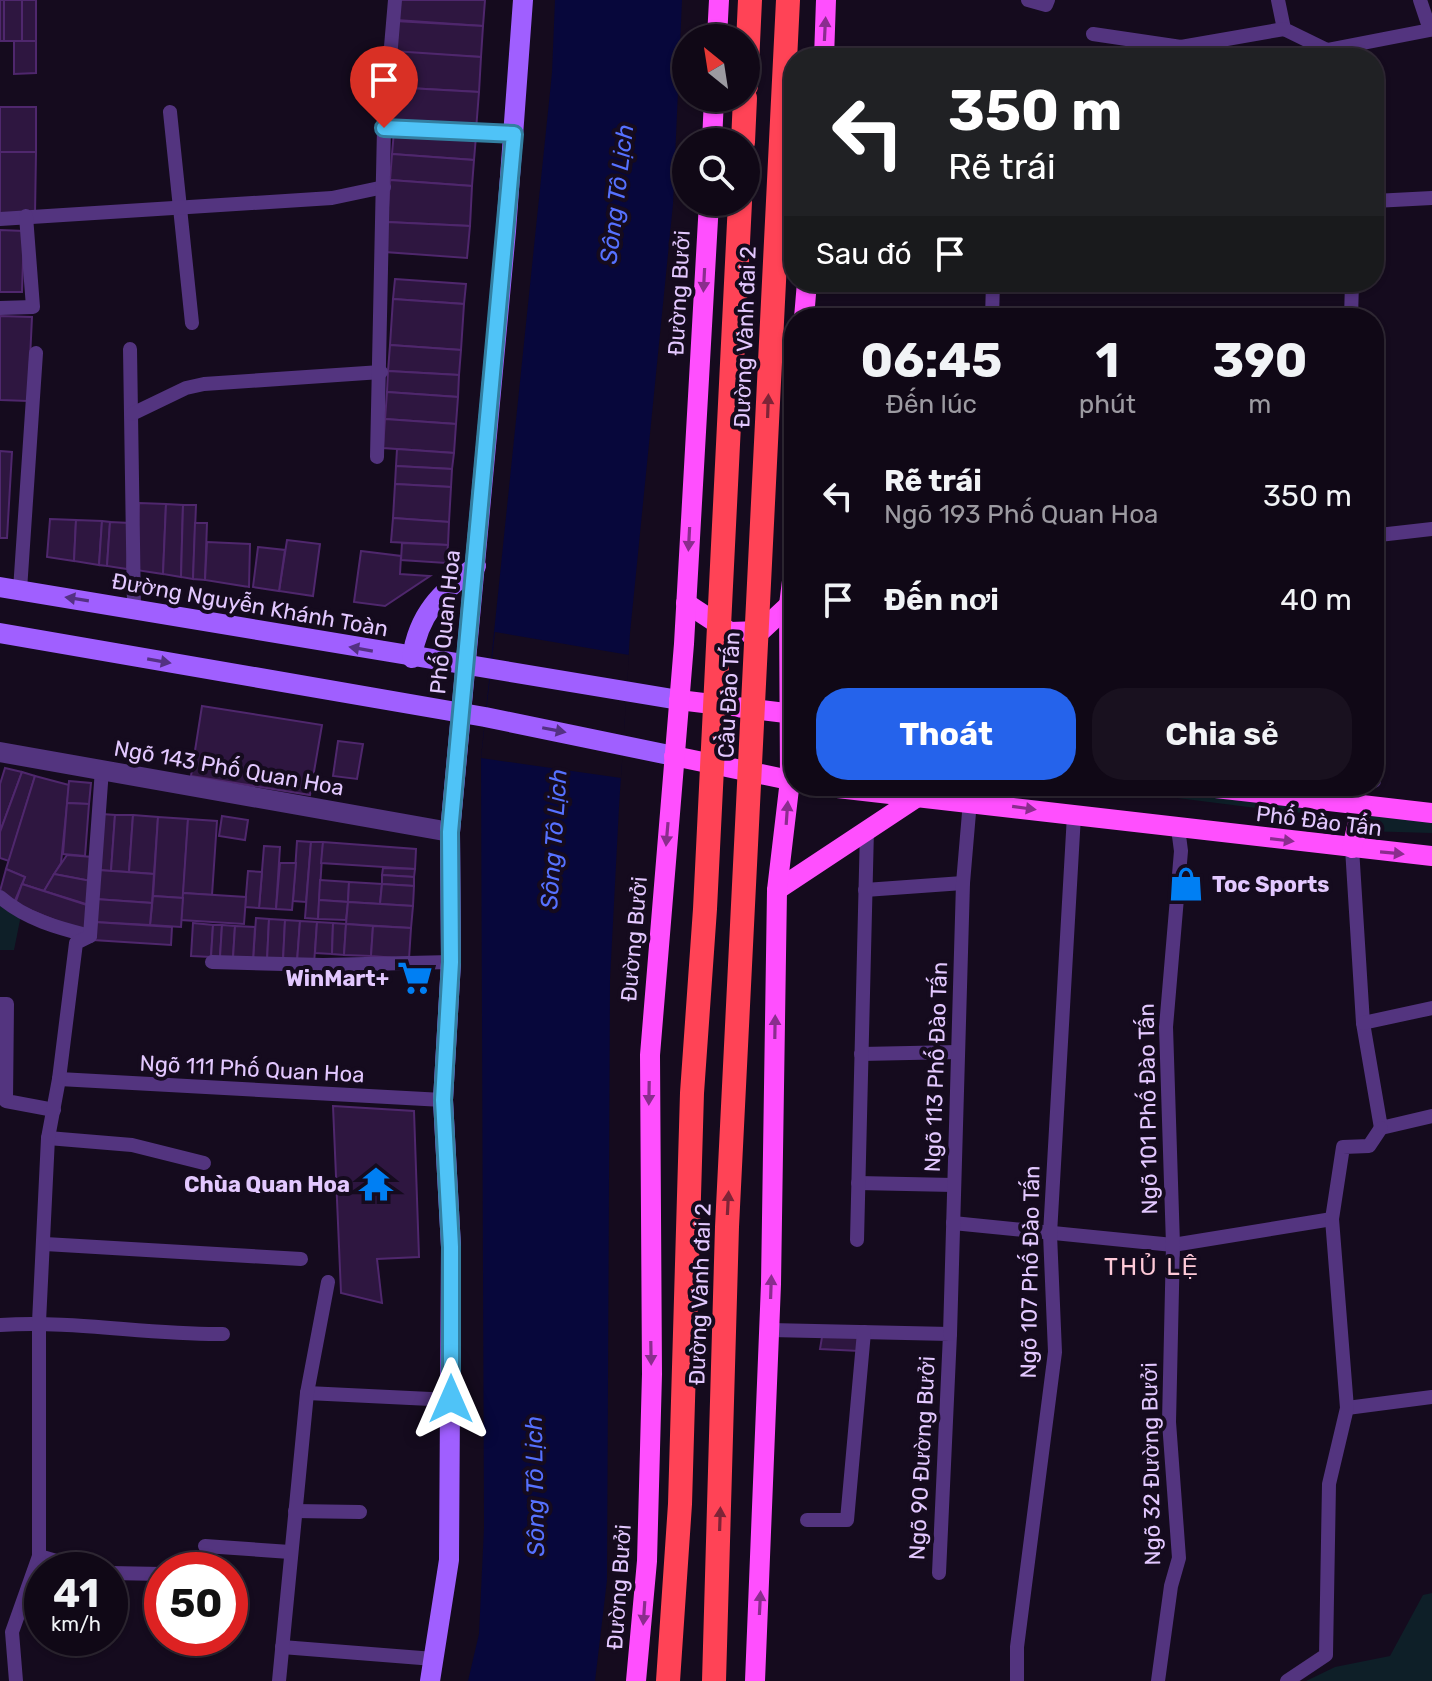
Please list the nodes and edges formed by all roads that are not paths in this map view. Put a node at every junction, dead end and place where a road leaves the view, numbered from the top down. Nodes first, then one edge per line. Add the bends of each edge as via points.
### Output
1 (395, 0) edge
2 (523, 0) edge
3 (719, 0) edge
4 (750, 0) edge
5 (788, 0) edge
6 (826, 0) edge
7 (1028, 0) edge
8 (1048, 0) edge
9 (1278, 0) edge
10 (1420, 0) edge
11 (718, 24) edge
12 (749, 24) edge
13 (1284, 29) junction
14 (1093, 34) dead end
15 (786, 48) edge
16 (824, 48) edge
17 (1317, 48) edge
18 (1353, 48) edge
19 (784, 84) edge
20 (170, 112) dead end
21 (384, 128) junction
22 (514, 134) junction
23 (384, 187) junction
24 (1432, 198) edge
25 (1384, 200) edge
26 (180, 209) junction
27 (26, 216) junction
28 (708, 216) edge
29 (739, 216) edge
30 (0, 219) edge
31 (0, 308) edge
32 (192, 323) dead end
33 (130, 349) dead end
34 (36, 353) dead end
35 (381, 372) junction
36 (132, 414) junction
37 (377, 457) dead end
38 (765, 484) joint
39 (724, 487) joint
40 (1432, 529) edge
41 (1384, 534) edge
42 (476, 566) junction
43 (10, 589) edge
44 (686, 603) junction
45 (134, 608) junction
46 (784, 610) edge
47 (0, 633) edge
48 (412, 658) junction
49 (465, 666) junction
50 (679, 700) junction
51 (460, 713) junction
52 (784, 713) edge
53 (0, 752) edge
54 (674, 756) junction
55 (102, 769) junction
56 (784, 778) edge
57 (790, 796) edge
58 (919, 796) joint
59 (1297, 796) edge
60 (1367, 796) edge
61 (970, 801) junction
62 (1362, 805) junction
63 (1432, 813) edge
64 (1074, 815) junction
65 (1178, 828) junction
66 (867, 829) junction
67 (450, 832) junction
68 (1352, 848) junction
69 (1432, 856) edge
70 (963, 883) junction
71 (777, 890) junction
72 (865, 890) junction
73 (0, 897) edge
74 (745, 908) joint
75 (705, 909) joint
76 (90, 936) junction
77 (212, 962) dead end
78 (451, 962) junction
79 (0, 1004) edge
80 (1432, 1008) edge
81 (1363, 1023) junction
82 (958, 1052) junction
83 (861, 1054) junction
84 (59, 1079) junction
85 (443, 1100) junction
86 (54, 1110) junction
87 (1432, 1116) edge
88 (1381, 1128) junction
89 (48, 1138) junction
90 (204, 1163) dead end
91 (858, 1183) junction
92 (954, 1185) junction
93 (1332, 1219) junction
94 (953, 1223) junction
95 (1050, 1234) junction
96 (857, 1240) dead end
97 (45, 1244) junction
98 (1173, 1245) junction
99 (301, 1259) dead end
100 (328, 1282) dead end
101 (39, 1322) junction
102 (0, 1325) edge
103 (770, 1330) junction
104 (864, 1332) junction
105 (223, 1334) dead end
106 (950, 1334) junction
107 (307, 1393) junction
108 (1432, 1397) edge
109 (451, 1400) junction
110 (1347, 1408) junction
111 (295, 1511) junction
112 (360, 1512) dead end
113 (807, 1520) dead end
114 (205, 1546) dead end
115 (39, 1552) edge
116 (290, 1552) junction
117 (939, 1573) dead end
118 (24, 1598) edge
119 (282, 1647) junction
120 (434, 1659) junction
121 (16, 1681) edge
122 (279, 1681) edge
123 (430, 1681) edge
124 (636, 1681) edge
125 (668, 1681) edge
126 (714, 1681) edge
127 (755, 1681) edge
128 (1017, 1681) edge
129 (1158, 1681) edge
130 (1287, 1681) edge

1 - 21 lane
2 - 22 main road, Phố Quan Hoa
3 - 11 main road
4 - 12 highway
15 -> 5 highway, Đường Vành đai 2
16 -> 6 main road
7 - 8 lane via 1046,5
9 - 13 lane
10 - 18 lane via 1430,30
13 - 14 lane via 1181,47
13 - 17 lane
38 -> 19 highway, Đường Vành đai 2
20 - 26 lane
21 - 22 lane
21 - 23 lane
22 - 42 main road, Phố Quan Hoa
23 - 26 lane via 332,198
23 - 35 lane
24 - 25 lane
26 - 27 lane
26 - 32 lane
27 - 30 lane
27 - 31 lane via 33,307
28 -> 44 main road, Đường Bưởi
29 - 39 highway, Đường Vành đai 2
33 - 36 lane
34 - 43 lane
35 - 36 lane via 204,384
35 - 37 lane
36 - 45 lane
38 - 74 highway, Cầu Đào Tấn
39 - 75 highway, Cầu Đào Tấn
40 - 41 lane
42 - 48 main road via 441,594 424,616
42 - 49 main road, Phố Quan Hoa
45 -> 43 main road, Đường Nguyễn Khánh Toàn
44 - 46 main road via 730,632 761,631
44 - 50 main road, Đường Bưởi
48 -> 45 main road, Đường Nguyễn Khánh Toàn
47 -> 51 main road
48 - 49 main road, Đường Nguyễn Khánh Toàn
49 - 50 main road, Đường Nguyễn Khánh Toàn
49 - 51 main road, Phố Quan Hoa
50 - 52 main road
50 - 54 main road, Đường Bưởi
51 -> 54 main road
51 - 67 main road, Phố Quan Hoa
53 - 55 street, Ngõ 143 Phố Quan Hoa
54 - 56 main road
54 -> 124 main road, Đường Bưởi via 650,1055 652,1374 646,1577
55 - 67 street, Ngõ 143 Phố Quan Hoa
55 - 76 lane
71 -> 57 main road
58 - 61 main road, Phố Đào Tấn
58 - 66 main road
59 - 62 main road, Phố Đào Tấn
60 - 62 lane
61 -> 64 main road, Phố Đào Tấn
61 - 70 lane, Ngõ 113 Phố Đào Tấn
62 - 63 main road, Phố Đào Tấn
62 - 68 main road
64 - 65 main road, Phố Đào Tấn
64 - 95 lane, Ngõ 107 Phố Đào Tấn
65 -> 68 main road, Phố Đào Tấn
65 - 98 lane, Ngõ 101 Phố Đào Tấn via 1181,851 1166,1027
66 - 71 main road
66 - 72 lane
67 - 78 main road, Phố Quan Hoa
68 -> 69 main road, Phố Đào Tấn
68 - 81 lane
70 - 72 lane
70 - 82 lane, Ngõ 113 Phố Đào Tấn
103 -> 71 main road
72 - 83 lane
73 - 76 lane via 54,927
126 -> 74 highway, Đường Vành đai 2 via 727,1227
75 - 125 highway, Đường Vành đai 2 via 692,1093 680,1504
76 - 84 lane via 76,943
77 - 78 lane
78 - 85 main road, Phố Quan Hoa
79 - 86 lane via 7,1004 6,1101
80 - 81 lane
81 - 88 lane
82 - 83 lane
82 - 92 lane, Ngõ 113 Phố Đào Tấn
83 - 91 lane
84 - 85 lane, Ngõ 111 Phố Quan Hoa
84 - 86 lane
85 - 109 main road, Phố Quan Hoa via 451,1247
86 - 89 lane
87 - 88 lane
88 - 93 lane via 1369,1146 1343,1147
89 - 90 lane via 132,1145
89 - 97 lane
91 - 92 lane
91 - 96 lane
92 - 94 lane, Ngõ 113 Phố Đào Tấn
93 - 98 lane
93 - 110 lane
94 - 95 lane
94 - 106 lane, Ngõ 113 Phố Đào Tấn
95 - 98 lane
95 - 128 lane, Ngõ 107 Phố Đào Tấn via 1055,1352
97 - 99 lane
97 - 101 lane
98 - 129 lane, Ngõ 32 Đường Bưởi via 1169,1422 1179,1558
100 - 107 lane
101 - 102 lane
101 - 105 lane
101 - 115 lane
103 - 104 lane, Ngõ 90 Đường Bưởi
127 -> 103 main road
104 - 106 lane, Ngõ 90 Đường Bưởi
104 - 113 lane via 847,1520
106 - 117 lane, Ngõ 90 Đường Bưởi
107 - 109 lane
107 - 111 lane
108 - 110 lane
109 - 120 main road, Phố Quan Hoa via 449,1560
110 - 130 lane via 1329,1484 1326,1655
111 - 112 lane
111 - 116 lane
114 - 116 lane
116 - 119 lane
118 - 121 lane via 12,1632
119 - 120 lane
119 - 122 lane
120 - 123 main road, Phố Quan Hoa

